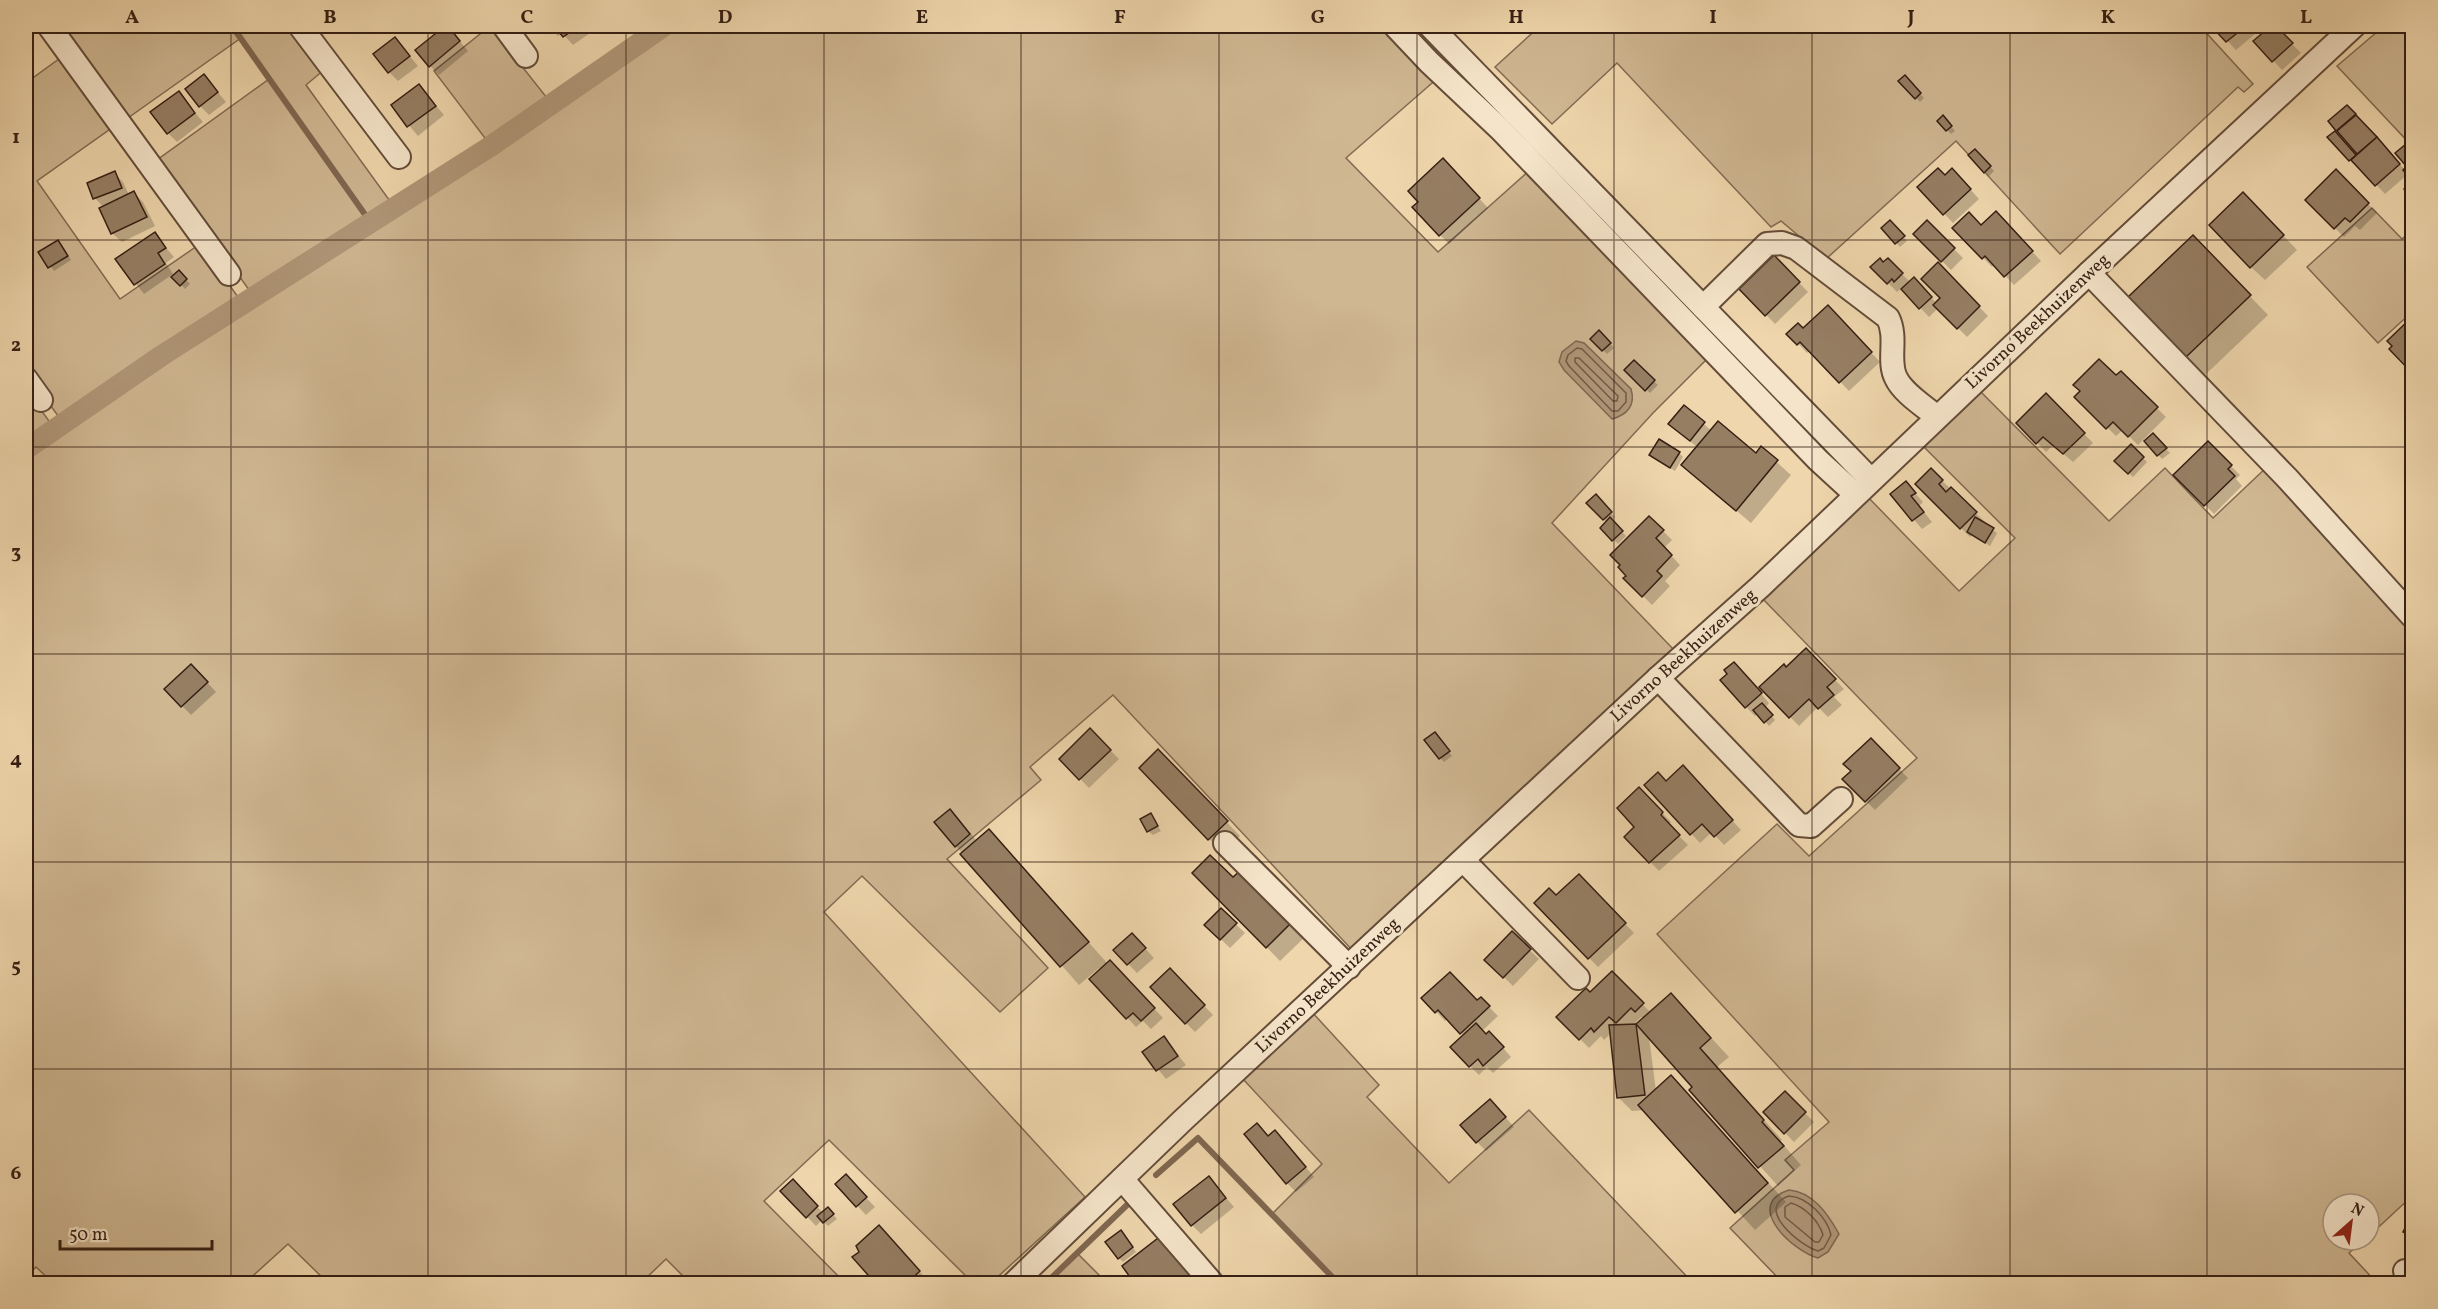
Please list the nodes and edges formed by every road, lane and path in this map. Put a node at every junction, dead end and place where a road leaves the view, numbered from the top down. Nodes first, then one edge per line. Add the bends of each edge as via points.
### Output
1 (49, 26) edge
2 (300, 26) edge
3 (504, 26) edge
4 (1395, 26) edge
5 (1430, 26) edge
6 (2354, 26) edge
7 (526, 56) dead end
8 (399, 157) dead end
9 (229, 273) dead end
10 (2089, 273) junction
11 (1703, 307) junction
12 (26, 379) edge
13 (41, 400) dead end
14 (1937, 417) junction
15 (1863, 487) junction
16 (2412, 616) edge
17 (1658, 678) junction
18 (1840, 799) dead end
19 (1225, 843) dead end
20 (1464, 861) junction
21 (1349, 967) junction
22 (1578, 978) dead end
23 (1122, 1179) junction
24 (1013, 1284) edge
25 (1213, 1284) edge

1 - 9 street
2 - 8 street
3 - 7 street
4 - 15 street via 1500,129 1818,460
5 - 11 street
6 - 10 street, Livorno Beekhuizenweg
10 - 14 street, Livorno Beekhuizenweg
10 - 16 street via 2287,478
11 - 14 street via 1767,244 1782,243 1796,248 1888,318 1894,329 1895,377
11 - 15 street
12 - 13 street
14 - 15 street, Livorno Beekhuizenweg
15 - 17 street, Livorno Beekhuizenweg
17 - 18 street via 1799,825 1811,826
17 - 20 street, Livorno Beekhuizenweg
19 - 21 street
20 - 21 street, Livorno Beekhuizenweg
20 - 22 street
21 - 23 street, Livorno Beekhuizenweg
23 - 24 street, Livorno Beekhuizenweg
23 - 25 street

